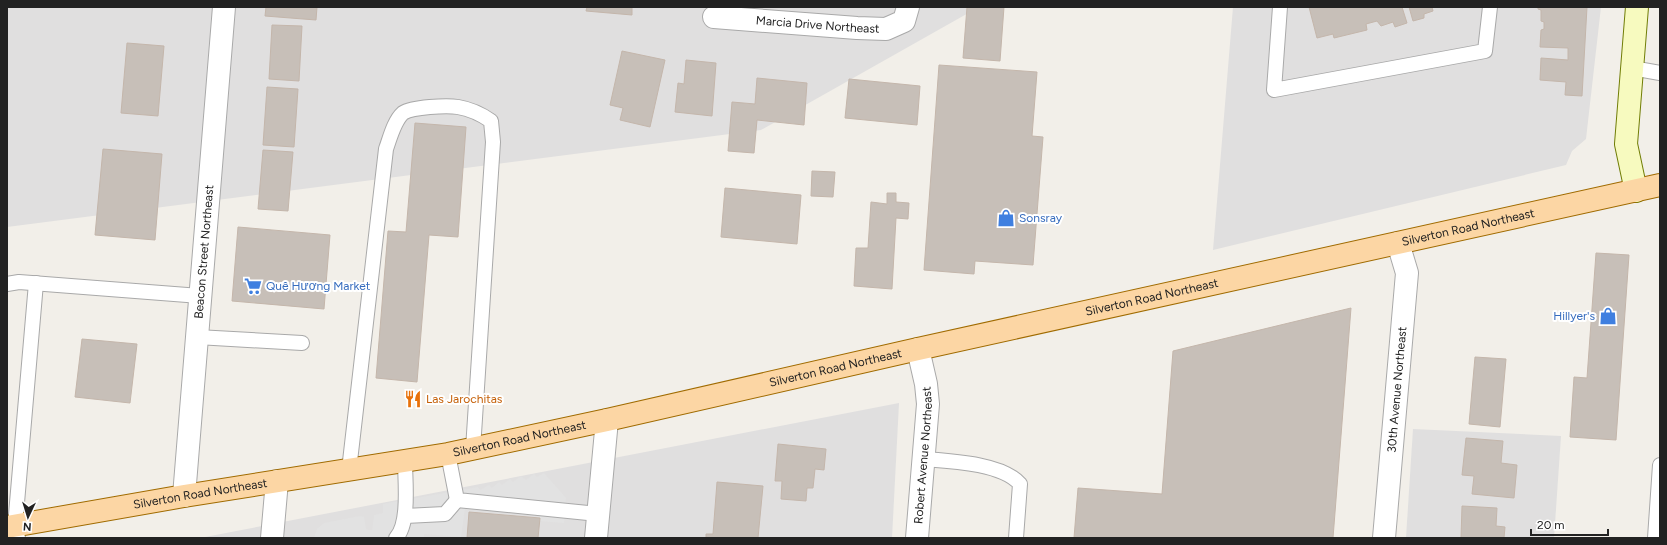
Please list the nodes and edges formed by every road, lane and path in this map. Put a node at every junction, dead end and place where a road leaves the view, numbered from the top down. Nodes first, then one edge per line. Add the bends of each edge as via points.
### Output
1 (224, 7) edge
2 (908, 7) edge
3 (1280, 7) edge
4 (1490, 7) edge
5 (1637, 7) edge
6 (714, 17) dead end
7 (1632, 68) junction
8 (1660, 73) edge
9 (1660, 185) edge
10 (1636, 191) junction
11 (1398, 243) junction
12 (36, 283) junction
13 (7, 284) edge
14 (200, 296) junction
15 (197, 337) junction
16 (302, 343) dead end
17 (918, 349) junction
18 (607, 420) junction
19 (473, 449) junction
20 (448, 454) junction
21 (923, 459) junction
22 (405, 461) junction
23 (1660, 465) edge
24 (349, 470) junction
25 (277, 481) junction
26 (184, 496) junction
27 (457, 500) junction
28 (598, 514) junction
29 (405, 516) junction
30 (13, 530) edge
31 (272, 538) edge
32 (396, 538) edge
33 (596, 538) edge
34 (917, 538) edge
35 (1016, 538) edge
36 (1384, 538) edge
37 (1655, 538) edge

1 - 14 street, Beacon Street Northeast
2 - 6 street, Marcia Drive Northeast via 904,21 886,28
3 - 4 lane via 1274,90 1485,51
5 - 7 street
7 - 8 lane
7 - 10 street via 1626,144
9 - 10 main road, Silverton Road Northeast
10 - 11 main road, Silverton Road Northeast
11 - 17 main road, Silverton Road Northeast
11 - 36 street, 30th Avenue Northeast via 1407,273
12 - 13 lane
12 - 14 lane
12 - 30 lane
14 - 15 street, Beacon Street Northeast
15 - 16 lane
15 - 26 street, Beacon Street Northeast
17 - 18 main road, Silverton Road Northeast
17 - 21 street, Robert Avenue Northeast via 928,404
18 - 19 main road, Silverton Road Northeast
18 - 28 street
19 - 20 main road, Silverton Road Northeast
19 - 24 lane via 493,142 491,121 480,113 458,107 417,108 403,113 386,149
20 - 22 main road, Silverton Road Northeast
20 - 27 lane
21 - 34 street, Robert Avenue Northeast
21 - 35 lane via 964,463 1002,471 1016,480 1020,484
22 - 24 main road, Silverton Road Northeast
22 - 29 lane
23 - 37 lane
24 - 25 main road, Silverton Road Northeast
25 - 26 main road, Silverton Road Northeast
25 - 31 street
26 - 30 main road, Silverton Road Northeast
27 - 28 lane
27 - 29 lane via 445,514
28 - 33 street
29 - 32 lane via 401,533

